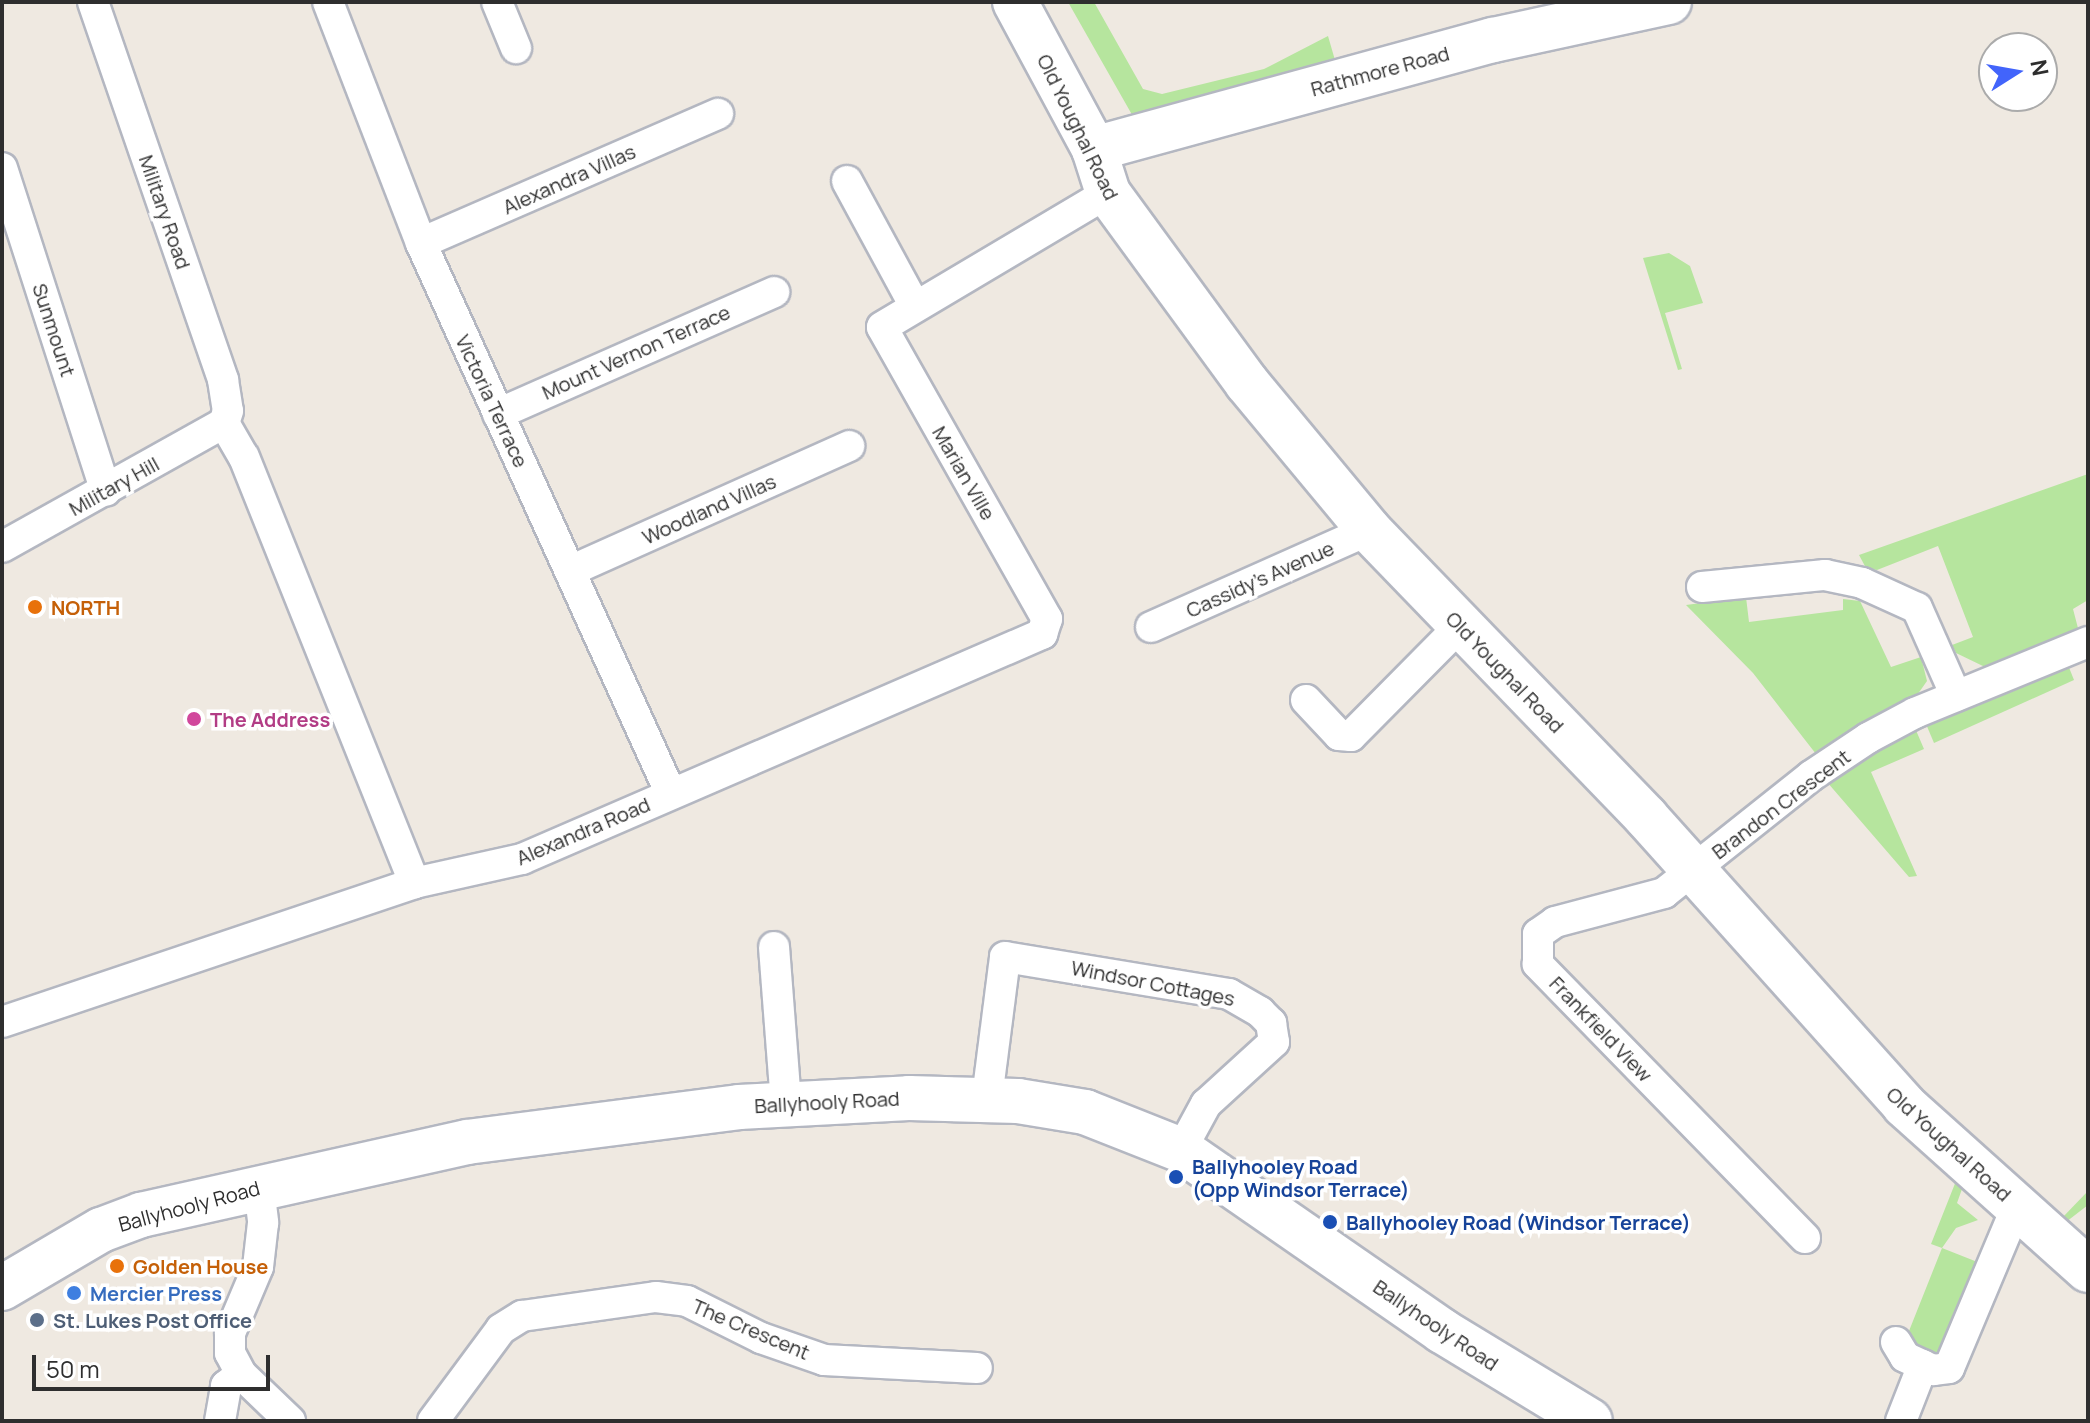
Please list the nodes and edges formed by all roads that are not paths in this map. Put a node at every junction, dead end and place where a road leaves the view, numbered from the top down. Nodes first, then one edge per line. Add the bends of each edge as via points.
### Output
1 (93, 2) edge
2 (328, 2) edge
3 (497, 2) edge
4 (1015, 2) edge
5 (1669, 2) edge
6 (516, 48) dead end
7 (718, 114) dead end
8 (1094, 149) junction
9 (2, 168) edge
10 (847, 181) dead end
11 (1108, 193) junction
12 (421, 243) junction
13 (774, 292) dead end
14 (915, 306) junction
15 (498, 414) junction
16 (224, 423) junction
17 (849, 446) dead end
18 (106, 491) junction
19 (1369, 530) junction
20 (2, 547) edge
21 (570, 571) junction
22 (1702, 587) dead end
23 (1047, 619) joint
24 (1460, 626) junction
25 (1151, 627) dead end
26 (2088, 642) edge
27 (1956, 696) junction
28 (1306, 700) dead end
29 (671, 794) junction
30 (1694, 872) junction
31 (414, 883) junction
32 (774, 947) dead end
33 (2, 1022) edge
34 (987, 1098) junction
35 (786, 1104) junction
36 (1181, 1150) junction
37 (259, 1188) junction
38 (2017, 1206) junction
39 (1805, 1238) dead end
40 (2088, 1270) edge
41 (2, 1288) edge
42 (1896, 1342) dead end
43 (1923, 1365) junction
44 (977, 1368) dead end
45 (241, 1374) junction
46 (220, 1421) edge
47 (290, 1421) edge
48 (433, 1421) edge
49 (1590, 1421) edge
50 (1901, 1421) edge

1 - 16 street, Military Road via 223,380 228,411
2 - 12 street, Victoria Terrace
3 - 6 street
4 - 8 street, Old Youghal Road
5 - 8 street, Rathmore Road via 1493,40
7 - 12 street, Alexandra Villas
8 - 11 street, Old Youghal Road
9 - 18 street, Sunmount
10 - 14 street
11 - 14 street
11 - 19 street, Old Youghal Road via 1247,383
12 - 15 street, Victoria Terrace
13 - 15 street, Mount Vernon Terrace
14 - 23 street, Marian Ville via 882,327
15 - 21 street, Victoria Terrace
16 - 18 street, Military Hill
16 - 31 street via 244,457
17 - 21 street, Woodland Villas
18 - 20 street, Military Hill
19 - 24 street, Old Youghal Road
19 - 25 street, Cassidy's Avenue
21 - 29 street, Victoria Terrace
22 - 27 street via 1825,575 1862,583 1917,608
23 - 29 street, Alexandra Road via 1047,628 1032,640
24 - 28 street via 1351,736 1339,735
24 - 30 street, Old Youghal Road
26 - 27 street, Brandon Crescent
27 - 30 street, Brandon Crescent via 1868,738 1811,776
29 - 31 street, Alexandra Road via 522,859
30 - 38 street, Old Youghal Road via 1884,1085
30 - 39 street, Frankfield View via 1644,902 1545,927 1534,951 1538,964
31 - 33 street, Alexandra Road
32 - 35 street
34 - 35 street, Ballyhooly Road
34 - 36 street, Ballyhooly Road via 1085,1112
34 - 36 street, Windsor Cottages via 1005,957 1229,994 1271,1023 1274,1042 1206,1104
35 - 37 street, Ballyhooly Road via 534,1131
36 - 49 street, Ballyhooly Road via 1453,1338
37 - 41 street, Ballyhooly Road via 101,1230
37 - 45 street via 263,1223 258,1267 230,1333 230,1353
38 - 40 street, Old Youghal Road
38 - 43 street via 1949,1368
42 - 43 street via 1897,1351
43 - 50 street
44 - 48 street, The Crescent via 824,1360 761,1338 687,1301 656,1297 522,1316 501,1329
45 - 46 street via 226,1386
45 - 47 street

